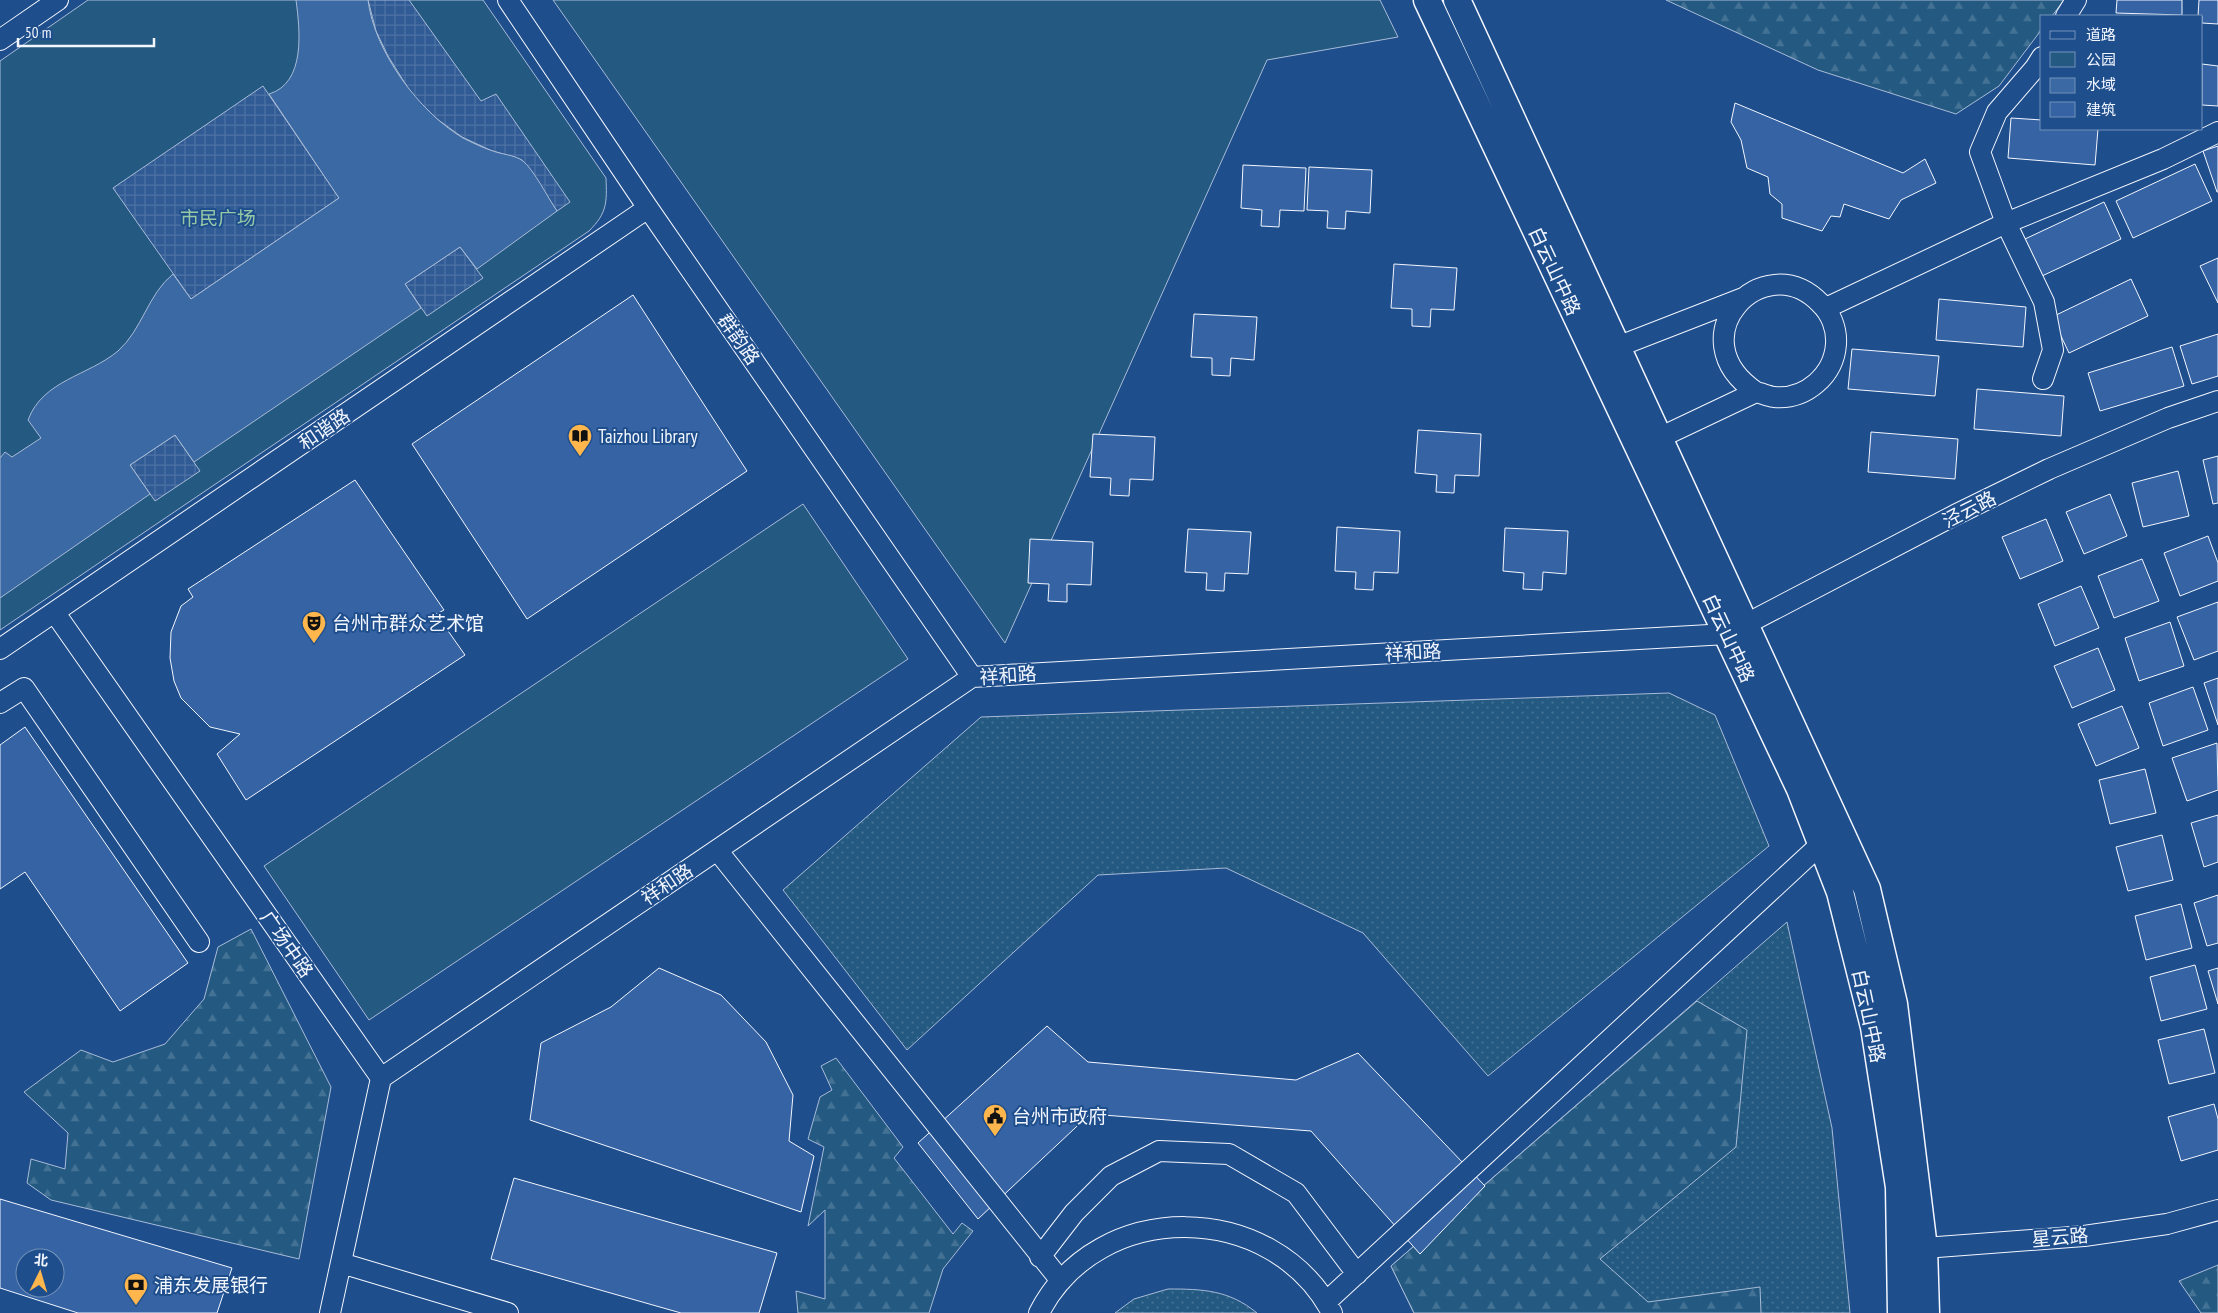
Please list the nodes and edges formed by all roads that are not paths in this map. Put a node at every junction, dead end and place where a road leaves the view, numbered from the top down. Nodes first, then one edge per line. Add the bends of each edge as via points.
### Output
1 (58, 0) edge
2 (508, 0) edge
3 (1427, 0) edge
4 (1457, 0) edge
5 (2076, 0) edge
6 (2067, 15) edge
7 (0, 40) edge
8 (2040, 59) edge
9 (2218, 132) edge
10 (648, 208) junction
11 (2006, 223) junction
12 (1743, 298) junction
13 (1826, 308) junction
14 (1617, 347) junction
15 (2042, 379) dead end
16 (1756, 392) junction
17 (2218, 401) edge
18 (1659, 438) junction
19 (55, 613) junction
20 (1737, 630) junction
21 (0, 649) edge
22 (972, 677) junction
23 (0, 703) edge
24 (1822, 844) junction
25 (717, 850) junction
26 (199, 942) dead end
27 (381, 1078) junction
28 (2218, 1210) edge
29 (1912, 1248) junction
30 (1040, 1257) junction
31 (341, 1263) junction
32 (1357, 1274) junction
33 (1061, 1281) junction
34 (1329, 1307) edge
35 (330, 1313) edge
36 (508, 1313) edge
37 (1039, 1313) edge
38 (1901, 1313) edge
39 (1926, 1313) edge

1 - 7 street
2 - 10 street, 群韵路
3 - 20 main road, 白云山中路
4 - 14 main road, 白云山中路
5 - 6 street
8 - 11 street via 1997,112 1980,152
9 - 11 street via 2163,160
10 - 19 street, 和谐路
10 - 22 street, 群韵路
11 - 13 street
11 - 15 street via 2044,302 2053,350
12 - 13 street via 1759,288 1777,284 1796,287 1813,295
12 - 14 street
12 - 16 street via 1731,312 1724,330 1724,348 1729,366 1740,381
13 - 16 street via 1834,325 1836,343 1833,361 1823,377 1810,389 1792,396 1774,397
14 - 18 main road, 白云山中路
16 - 18 street
17 - 20 street, 泾云路 via 2168,418 2049,469
18 - 20 main road, 白云山中路
19 - 21 street, 和谐路
19 - 27 street, 广场中路
20 - 22 street, 祥和路
20 - 24 main road, 白云山中路
20 - 29 main road, 白云山中路 via 1867,889 1894,1004
22 - 25 street, 祥和路
23 - 26 street via 24,688
24 - 29 main road, 白云山中路 via 1840,892 1874,1027
24 - 32 street
25 - 27 street, 祥和路
25 - 30 street
27 - 31 street
28 - 29 street, 星云路 via 2167,1224 2084,1236
29 - 38 main road, 白云山中路
29 - 39 main road, 白云山中路
30 - 32 street via 1074,1213 1111,1176 1159,1151 1229,1154 1296,1193
30 - 33 street
31 - 35 street
31 - 36 street
32 - 34 street
33 - 34 street via 1084,1260 1117,1241 1168,1227 1199,1226 1229,1231 1284,1258 1307,1278
33 - 37 street

